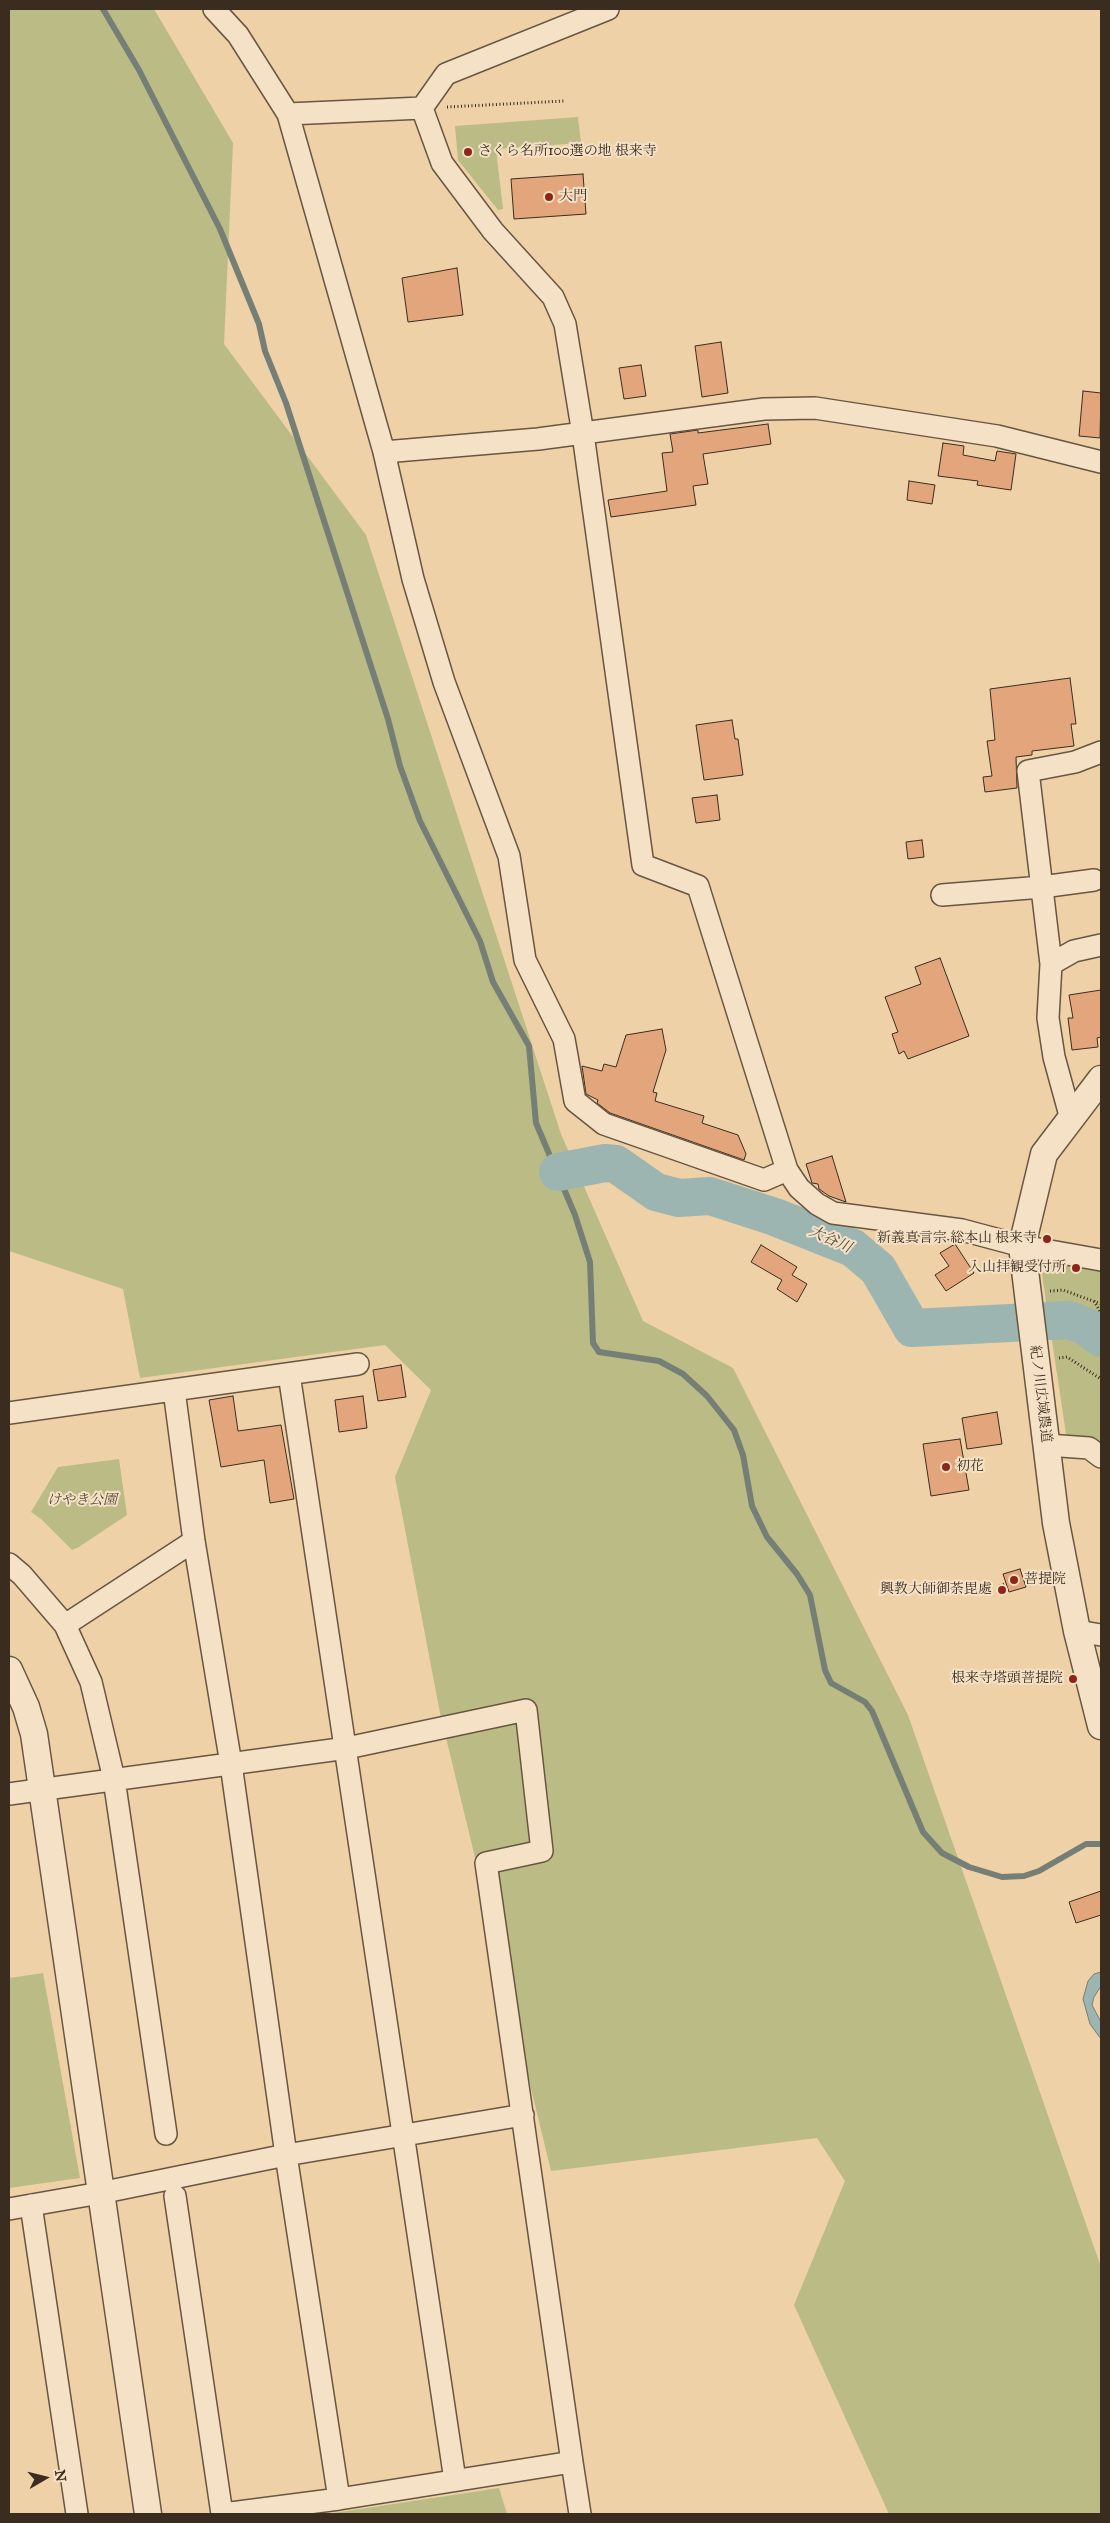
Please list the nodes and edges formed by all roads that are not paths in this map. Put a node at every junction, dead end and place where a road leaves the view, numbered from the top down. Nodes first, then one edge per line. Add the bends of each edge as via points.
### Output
1 (214, 9) edge
2 (608, 9) edge
3 (422, 108) junction
4 (288, 114) junction
5 (583, 434) junction
6 (384, 452) junction
7 (1101, 462) edge
8 (1101, 752) edge
9 (1094, 880) dead end
10 (1042, 887) junction
11 (942, 895) dead end
12 (1101, 945) edge
13 (1051, 964) junction
14 (1101, 1078) edge
15 (1071, 1119) junction
16 (787, 1170) junction
17 (1022, 1246) junction
18 (1101, 1260) edge
19 (358, 1364) dead end
20 (289, 1374) junction
21 (174, 1390) junction
22 (10, 1416) edge
23 (1047, 1445) junction
24 (1101, 1457) edge
25 (194, 1541) junction
26 (9, 1564) edge
27 (65, 1625) junction
28 (1089, 1633) edge
29 (9, 1670) edge
30 (1101, 1726) edge
31 (346, 1748) junction
32 (231, 1764) junction
33 (114, 1779) junction
34 (42, 1790) junction
35 (9, 1794) edge
36 (523, 2115) junction
37 (166, 2134) dead end
38 (404, 2135) junction
39 (286, 2155) junction
40 (100, 2193) junction
41 (175, 2196) dead end
42 (31, 2205) junction
43 (9, 2209) edge
44 (572, 2462) junction
45 (455, 2480) junction
46 (339, 2499) junction
47 (77, 2514) edge
48 (148, 2514) edge
49 (222, 2514) edge
50 (580, 2514) edge

1 - 4 street via 238,35
2 - 3 street via 446,74
3 - 4 street
3 - 5 street via 442,163 493,231 553,297 564,324
4 - 6 street
5 - 6 street
5 - 7 street via 764,409 815,408 997,436
5 - 16 street via 643,865 698,886
6 - 16 street via 413,579 441,673 509,856 525,960 564,1039 575,1101 604,1124 764,1180
8 - 10 street via 1075,762 1028,771
9 - 10 street
10 - 11 street
10 - 13 street
12 - 13 street via 1074,951
13 - 15 street via 1048,1018 1054,1058
14 - 15 street, 紀ノ川広域農道
15 - 17 street, 紀ノ川広域農道 via 1044,1154
16 - 17 street via 799,1188 832,1212 962,1230
17 - 18 street
17 - 23 street, 紀ノ川広域農道
19 - 20 street
20 - 21 street
20 - 31 street
21 - 22 street
21 - 25 street
23 - 24 street via 1089,1448
23 - 28 street, 紀ノ川広域農道 via 1056,1523
25 - 27 street
25 - 32 street
26 - 27 street
27 - 33 street via 91,1682
28 - 30 street, 紀ノ川広域農道
29 - 34 street via 34,1734
31 - 32 street
31 - 36 street via 526,1710 542,1851 486,1863
31 - 38 street
32 - 33 street
32 - 39 street
33 - 34 street
33 - 37 street
34 - 35 street
34 - 40 street
36 - 38 street
36 - 44 street
38 - 39 street
38 - 45 street
39 - 40 street
39 - 46 street
40 - 42 street
40 - 48 street
41 - 49 street
42 - 43 street
42 - 47 street
44 - 45 street
44 - 50 street
45 - 46 street
46 - 49 street

